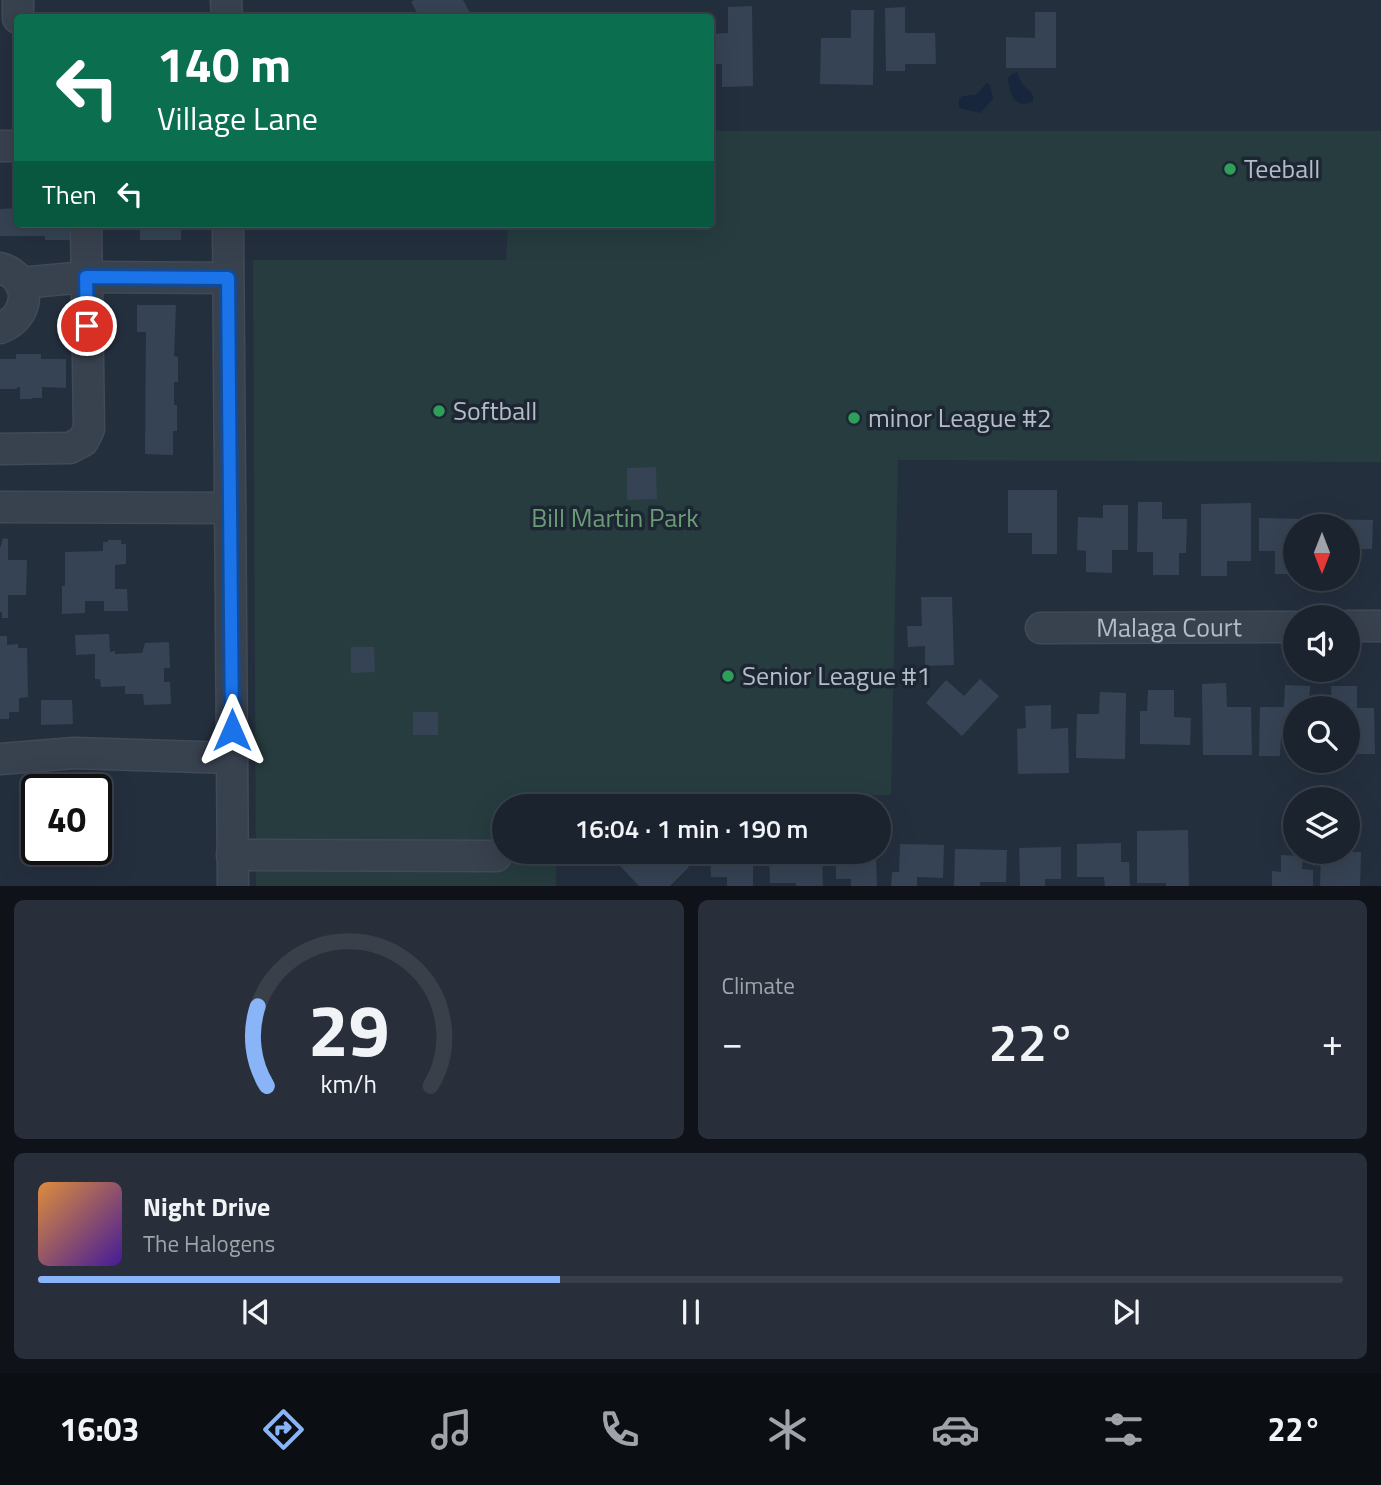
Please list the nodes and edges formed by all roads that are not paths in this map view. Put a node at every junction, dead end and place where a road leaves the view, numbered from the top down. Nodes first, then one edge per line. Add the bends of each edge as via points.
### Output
1 (86, 228) edge
2 (228, 228) edge
3 (10, 275) edge
4 (86, 277) junction
5 (228, 278) junction
6 (0, 328) edge
7 (0, 449) edge
8 (0, 507) edge
9 (230, 508) junction
10 (1283, 626) edge
11 (1360, 626) edge
12 (1381, 626) edge
13 (1041, 628) dead end
14 (232, 758) junction
15 (0, 759) edge
16 (232, 855) junction
17 (492, 856) edge
18 (233, 886) edge

1 - 4 street
2 - 5 street
3 - 4 street
3 - 6 street via 24,291 24,300 18,317
4 - 5 street
4 - 7 street via 89,429 83,441 71,448
5 - 9 street
8 - 9 street
9 - 14 street
10 - 13 street, Malaga Court
11 - 12 street
14 - 15 street via 74,753
14 - 16 street
16 - 17 street
16 - 18 street

